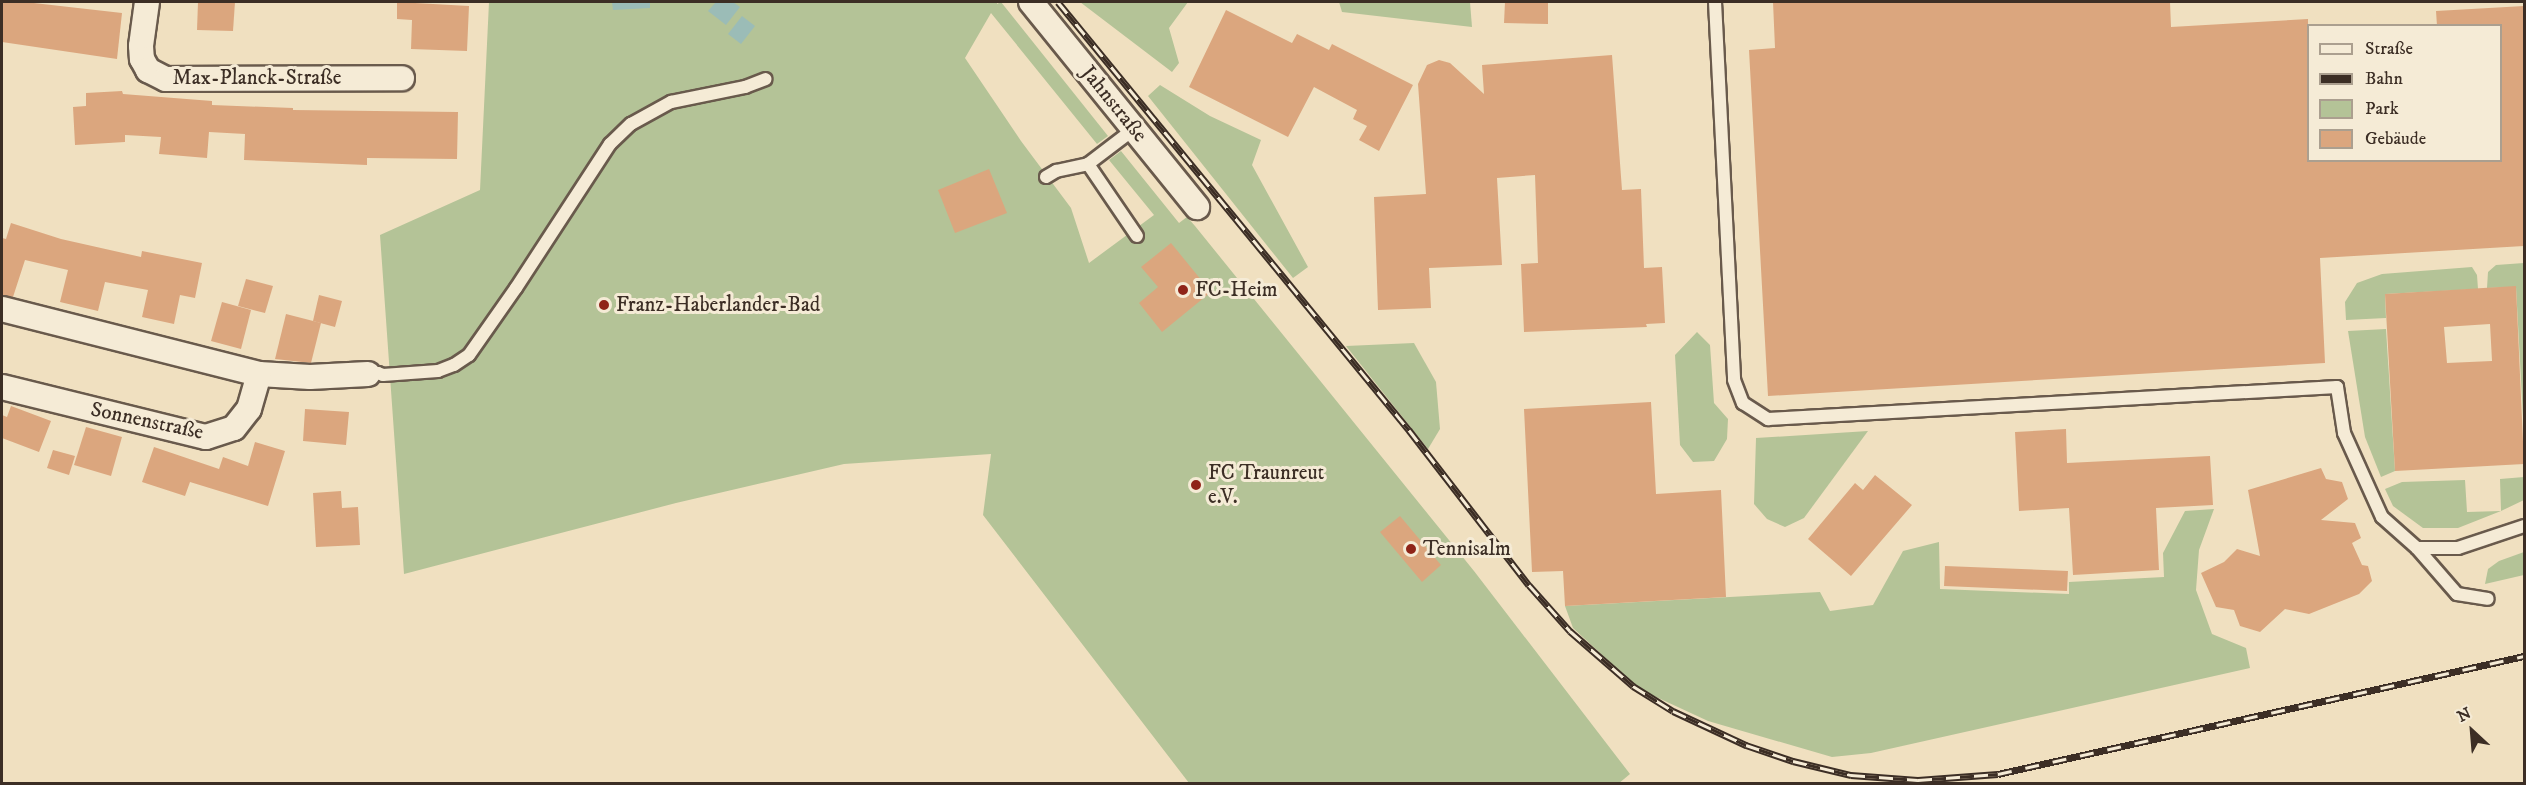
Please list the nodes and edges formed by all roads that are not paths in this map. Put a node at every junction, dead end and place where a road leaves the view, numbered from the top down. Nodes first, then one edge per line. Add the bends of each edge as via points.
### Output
1 (147, 2) edge
2 (1031, 2) edge
3 (1715, 2) edge
4 (402, 78) dead end
5 (766, 79) dead end
6 (1134, 129) junction
7 (1088, 164) junction
8 (1046, 177) dead end
9 (1197, 207) dead end
10 (1137, 236) dead end
11 (2, 309) edge
12 (259, 374) junction
13 (368, 374) joint
14 (2, 387) edge
15 (2524, 526) edge
16 (2417, 548) junction
17 (2488, 599) dead end

1 - 4 street, Max-Planck-Straße via 142,59 148,70 166,79
2 - 6 street, Jahnstraße
3 - 16 lane via 1734,380 1743,404 1768,419 2337,387 2344,434 2382,517
5 - 13 lane via 746,87 671,102 631,124 610,144 469,355 438,371
6 - 7 lane
6 - 9 street, Jahnstraße
7 - 8 lane
7 - 10 lane
11 - 12 street
12 - 13 street
12 - 14 street, Sonnenstraße via 249,409 234,428 206,437
15 - 16 lane via 2458,548
16 - 17 lane via 2457,594

